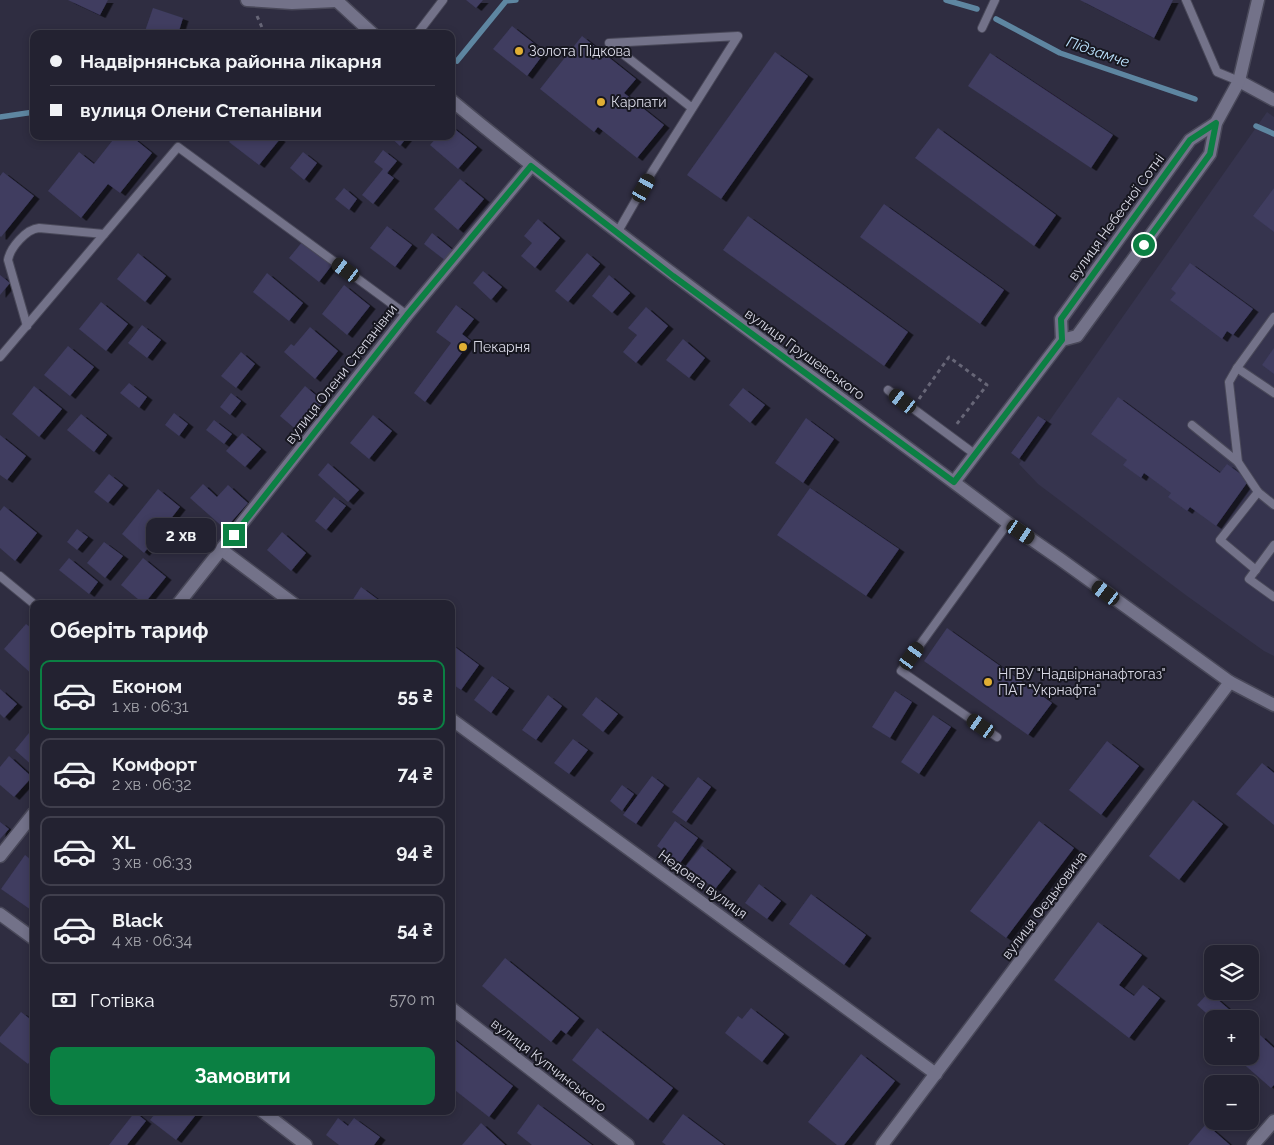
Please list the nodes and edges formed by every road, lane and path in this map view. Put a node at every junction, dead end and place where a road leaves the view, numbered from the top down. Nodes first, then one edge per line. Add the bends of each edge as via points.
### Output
1 (247, 0) edge
2 (336, 0) edge
3 (443, 0) edge
4 (995, 0) edge
5 (1186, 0) edge
6 (1258, 0) edge
7 (982, 28) dead end
8 (369, 30) edge
9 (420, 30) edge
10 (1239, 82) junction
11 (1274, 100) edge
12 (455, 103) edge
13 (692, 108) junction
14 (1216, 123) junction
15 (531, 166) junction
16 (617, 233) junction
17 (104, 234) junction
18 (407, 315) junction
19 (1274, 317) edge
20 (27, 326) junction
21 (1062, 340) junction
22 (0, 357) edge
23 (1237, 368) junction
24 (888, 390) dead end
25 (1274, 393) edge
26 (926, 405) dead end
27 (948, 421) dead end
28 (1192, 425) dead end
29 (1234, 434) junction
30 (1223, 450) junction
31 (976, 455) junction
32 (1238, 462) junction
33 (954, 482) junction
34 (1258, 492) junction
35 (1274, 505) edge
36 (1008, 524) junction
37 (1274, 545) edge
38 (222, 550) junction
39 (1256, 570) junction
40 (0, 576) edge
41 (1274, 597) edge
42 (181, 600) edge
43 (289, 600) edge
44 (30, 601) edge
45 (1230, 682) junction
46 (1274, 705) edge
47 (455, 722) edge
48 (997, 738) dead end
49 (30, 818) edge
50 (0, 856) edge
51 (0, 914) edge
52 (30, 936) edge
53 (455, 1011) edge
54 (936, 1074) junction
55 (267, 1115) edge
56 (1274, 1121) edge
57 (306, 1145) edge
58 (628, 1145) edge
59 (882, 1145) edge
60 (1253, 1145) edge

1 - 2 street via 292,3
2 - 8 street
3 - 9 lane
4 - 7 lane
5 - 10 lane via 1217,72
6 - 10 street, вулиця Небесної Сотні
10 - 11 street
10 - 14 street, вулиця Небесної Сотні
12 - 15 street, вулиця Грушевського
13 - 13 lane via 738,36 609,43 624,55
13 - 16 lane
14 - 21 street, вулиця Небесної Сотні via 1210,154 1077,336
14 - 21 street, вулиця Небесної Сотні via 1190,140 1061,319
15 - 16 street, вулиця Грушевського
15 - 18 street, вулиця Олени Степанівни
16 - 33 street, вулиця Грушевського
17 - 18 lane via 178,147
17 - 20 lane
17 - 20 lane via 34,228 11,251 8,260
18 - 38 street, вулиця Олени Степанівни
19 - 23 lane
20 - 22 lane
21 - 31 street, вулиця Небесної Сотні
23 - 25 lane
23 - 29 lane via 1228,382
24 - 31 lane
26 - 27 path via 918,400 949,357 987,385 955,427
28 - 30 lane
29 - 30 lane
29 - 32 lane
30 - 32 lane
31 - 33 street, вулиця Небесної Сотні
32 - 34 lane
33 - 36 street, вулиця Грушевського
34 - 35 lane
34 - 39 lane via 1220,540
36 - 45 street, вулиця Грушевського
36 - 48 lane via 901,671
37 - 39 lane
38 - 42 street, вулиця Олени Степанівни
38 - 43 street
39 - 41 lane via 1249,579
40 - 44 lane
45 - 46 street, вулиця Грушевського
45 - 54 street, вулиця Федьковича
47 - 54 street, Недовга вулиця
49 - 50 street
51 - 52 street
53 - 58 street, вулиця Купчинського
54 - 59 street, вулиця Федьковича
55 - 57 street
56 - 60 street

